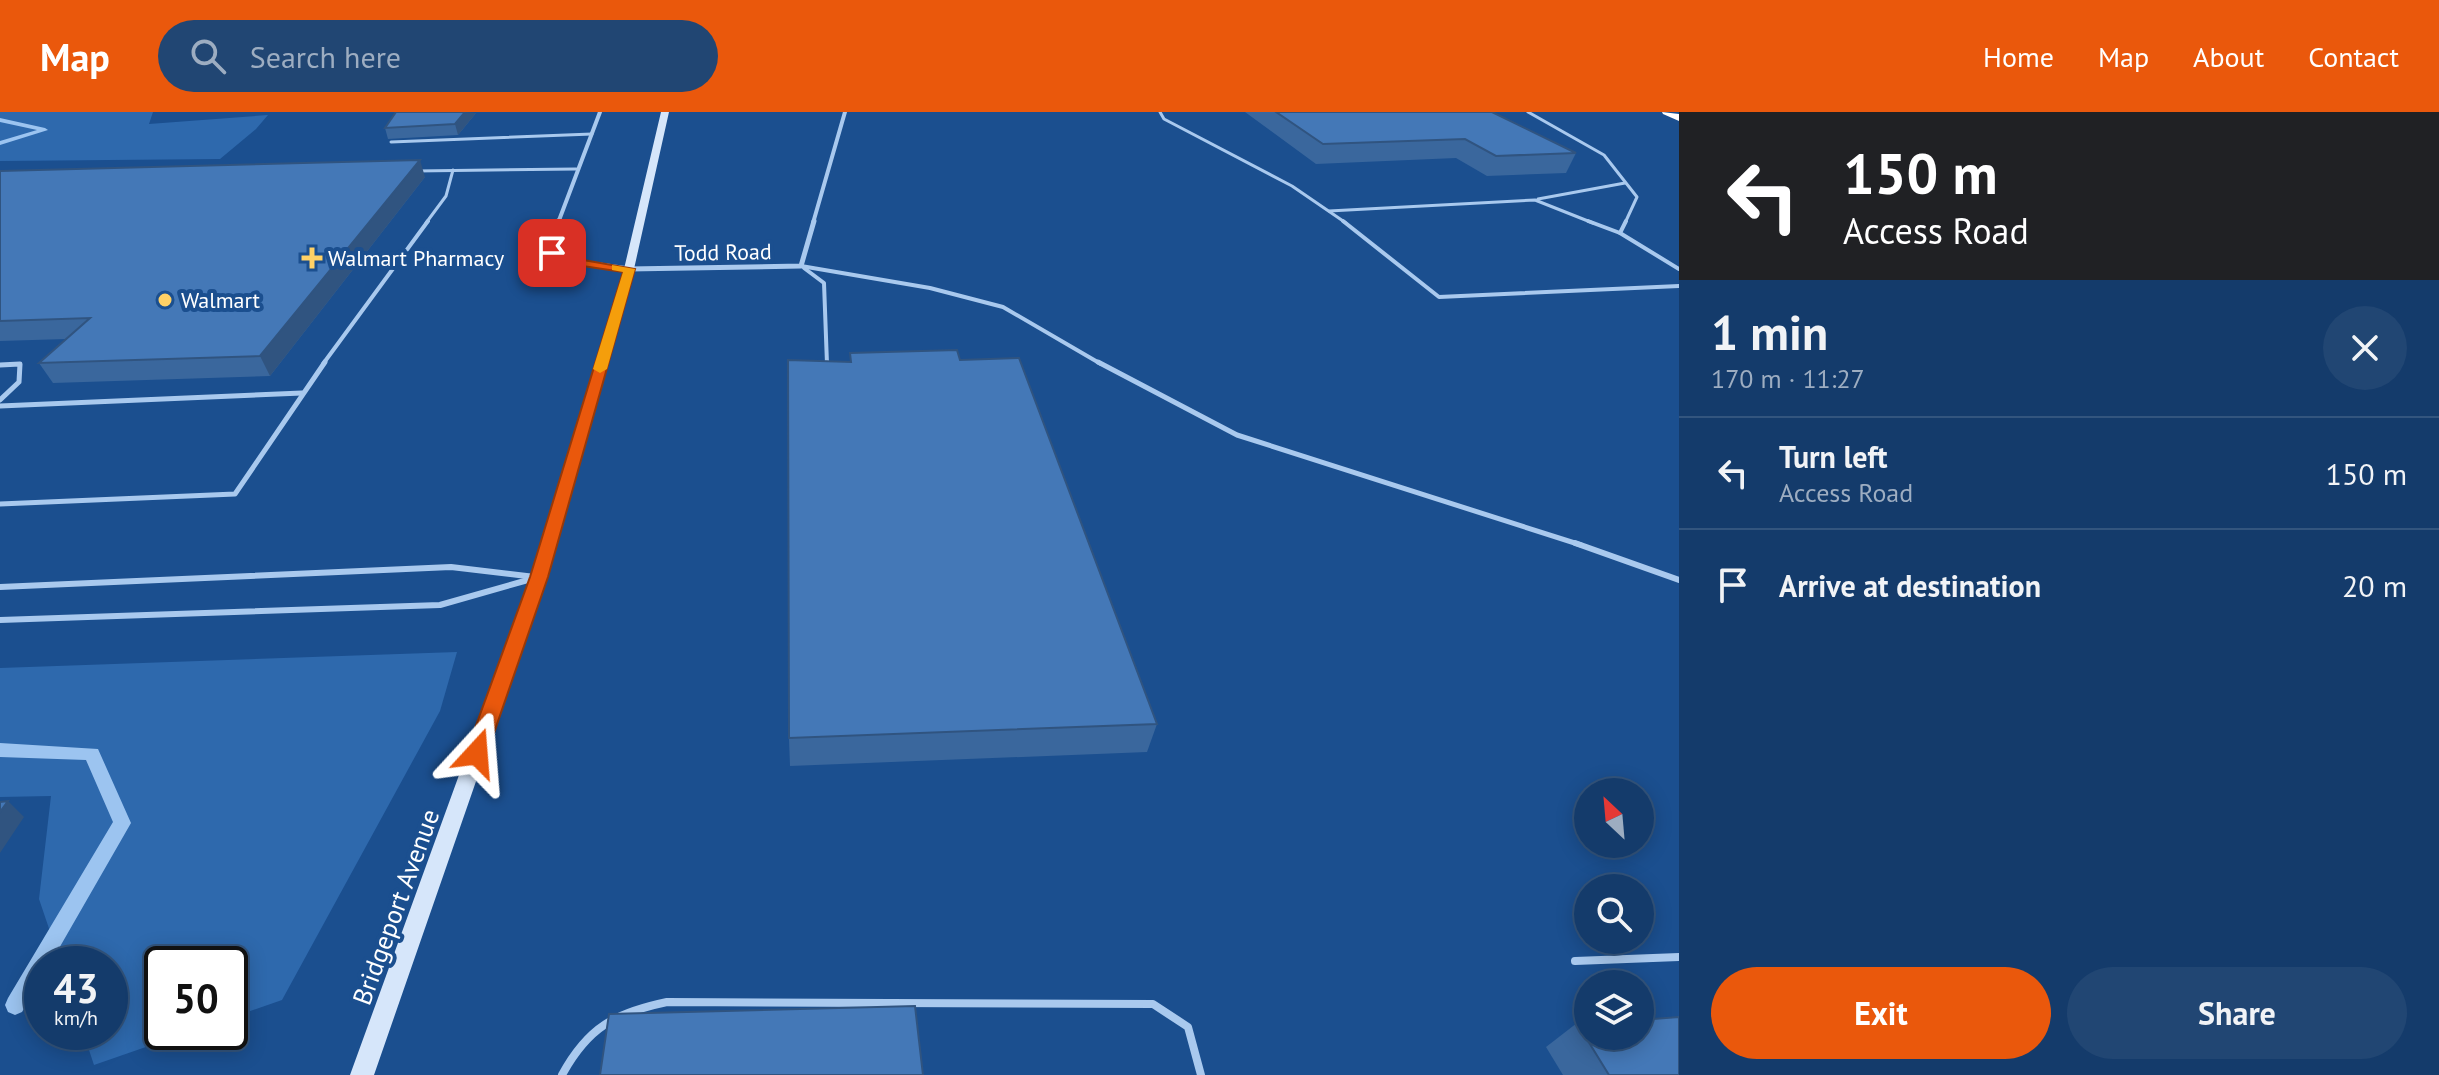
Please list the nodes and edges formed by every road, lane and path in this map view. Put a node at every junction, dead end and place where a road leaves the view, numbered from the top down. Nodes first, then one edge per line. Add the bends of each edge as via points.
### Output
1 (600, 112) edge
2 (665, 112) edge
3 (845, 112) edge
4 (1160, 112) edge
5 (1528, 112) edge
6 (1667, 112) edge
7 (1679, 118) edge
8 (592, 134) junction
9 (391, 142) edge
10 (576, 169) junction
11 (453, 170) junction
12 (412, 171) edge
13 (1626, 183) junction
14 (1535, 200) junction
15 (1329, 211) junction
16 (1620, 233) junction
17 (801, 266) junction
18 (629, 269) junction
19 (1679, 269) edge
20 (1679, 286) edge
21 (0, 365) edge
22 (828, 377) edge
23 (302, 393) junction
24 (0, 400) edge
25 (0, 406) edge
26 (0, 504) edge
27 (539, 577) junction
28 (1679, 580) edge
29 (0, 587) edge
30 (0, 620) edge
31 (1679, 957) edge
32 (1575, 961) dead end
33 (362, 1075) edge
34 (562, 1075) edge
35 (1201, 1075) edge

1 - 8 street
2 - 18 main road, Bridgeport Avenue
3 - 17 street, Todd Road
4 - 15 lane via 1164,119
5 - 13 lane via 1604,155
6 - 7 highway
8 - 9 lane
8 - 10 street
10 - 11 lane
10 - 18 street, Todd Road via 549,245 552,253 563,260
11 - 12 lane
11 - 23 lane via 446,196
13 - 14 lane
13 - 16 lane via 1637,197
14 - 15 lane
14 - 16 lane
15 - 20 lane via 1439,297
16 - 19 lane
17 - 18 street, Todd Road
17 - 22 lane via 824,283
17 - 28 lane via 930,288 1003,307 1237,435
18 - 27 main road, Bridgeport Avenue
21 - 24 lane via 20,364 19,382
23 - 25 lane
23 - 26 lane via 235,494
27 - 29 lane via 451,567
27 - 30 lane via 440,605
27 - 33 main road, Bridgeport Avenue
31 - 32 lane
34 - 35 lane via 574,1049 602,1023 634,1008 667,1002 1153,1004 1188,1027

